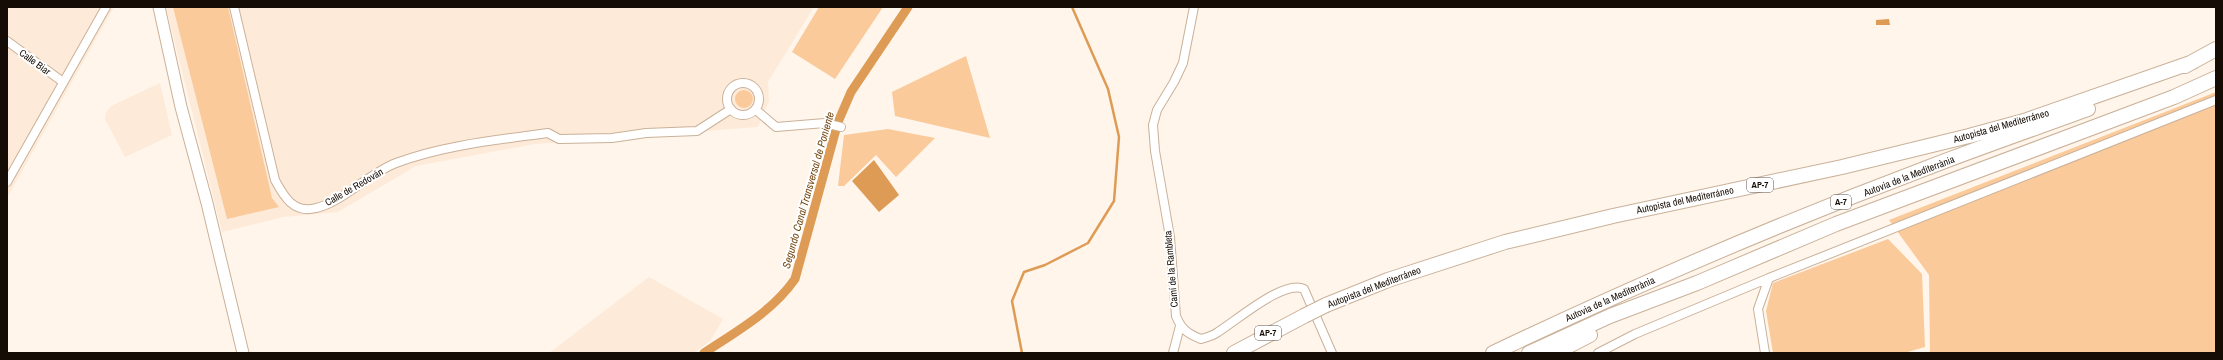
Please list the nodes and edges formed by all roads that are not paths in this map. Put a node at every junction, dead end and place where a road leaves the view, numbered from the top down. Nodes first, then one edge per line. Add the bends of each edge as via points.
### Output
1 (106, 7) edge
2 (159, 7) edge
3 (234, 7) edge
4 (1194, 7) edge
5 (7, 41) edge
6 (2216, 49) edge
7 (2193, 62) junction
8 (2216, 78) edge
9 (63, 82) junction
10 (2216, 100) edge
11 (731, 109) junction
12 (756, 110) junction
13 (841, 126) dead end
14 (7, 182) edge
15 (1769, 278) junction
16 (1696, 283) junction
17 (1180, 326) junction
18 (243, 353) edge
19 (1173, 353) edge
20 (1234, 353) edge
21 (1332, 353) edge
22 (1493, 353) edge
23 (1529, 353) edge
24 (1554, 353) edge
25 (1598, 353) edge
26 (1765, 353) edge

1 - 9 street
2 - 18 street via 181,107
3 - 11 street, Calle de Redován via 275,180 285,199 298,207 316,208 394,164 442,150 548,133 559,139 612,138 697,130
4 - 17 street, Camí de la Rambleta via 1182,62 1174,82 1157,110 1153,125 1170,237 1176,316
5 - 9 street, Calle Biar
6 - 7 highway, Autovia de la Mediterrània / A-7
7 - 20 highway, Autopista del Mediterráneo / AP-7, bridge via 2074,104 1969,136 1512,240 1388,280 1326,305
7 - 22 highway, Autovia de la Mediterrània / A-7 via 2132,92 1924,169 1674,270
8 - 16 highway, Autovia de la Mediterrània / A-7 via 2174,97 1836,224
9 - 14 street
10 - 15 street
11 - 12 street via 740,115
11 - 12 street via 727,98 729,92 732,87 743,83 754,86 757,90 760,100
12 - 13 street via 776,127 825,123
15 - 25 street via 1635,334
15 - 26 street via 1758,309
16 - 23 highway, Autovia de la Mediterrània / A-7 via 1610,316
16 - 24 highway
17 - 19 street
17 - 21 street via 1190,335 1201,339 1217,333 1274,295 1300,287 1304,289

